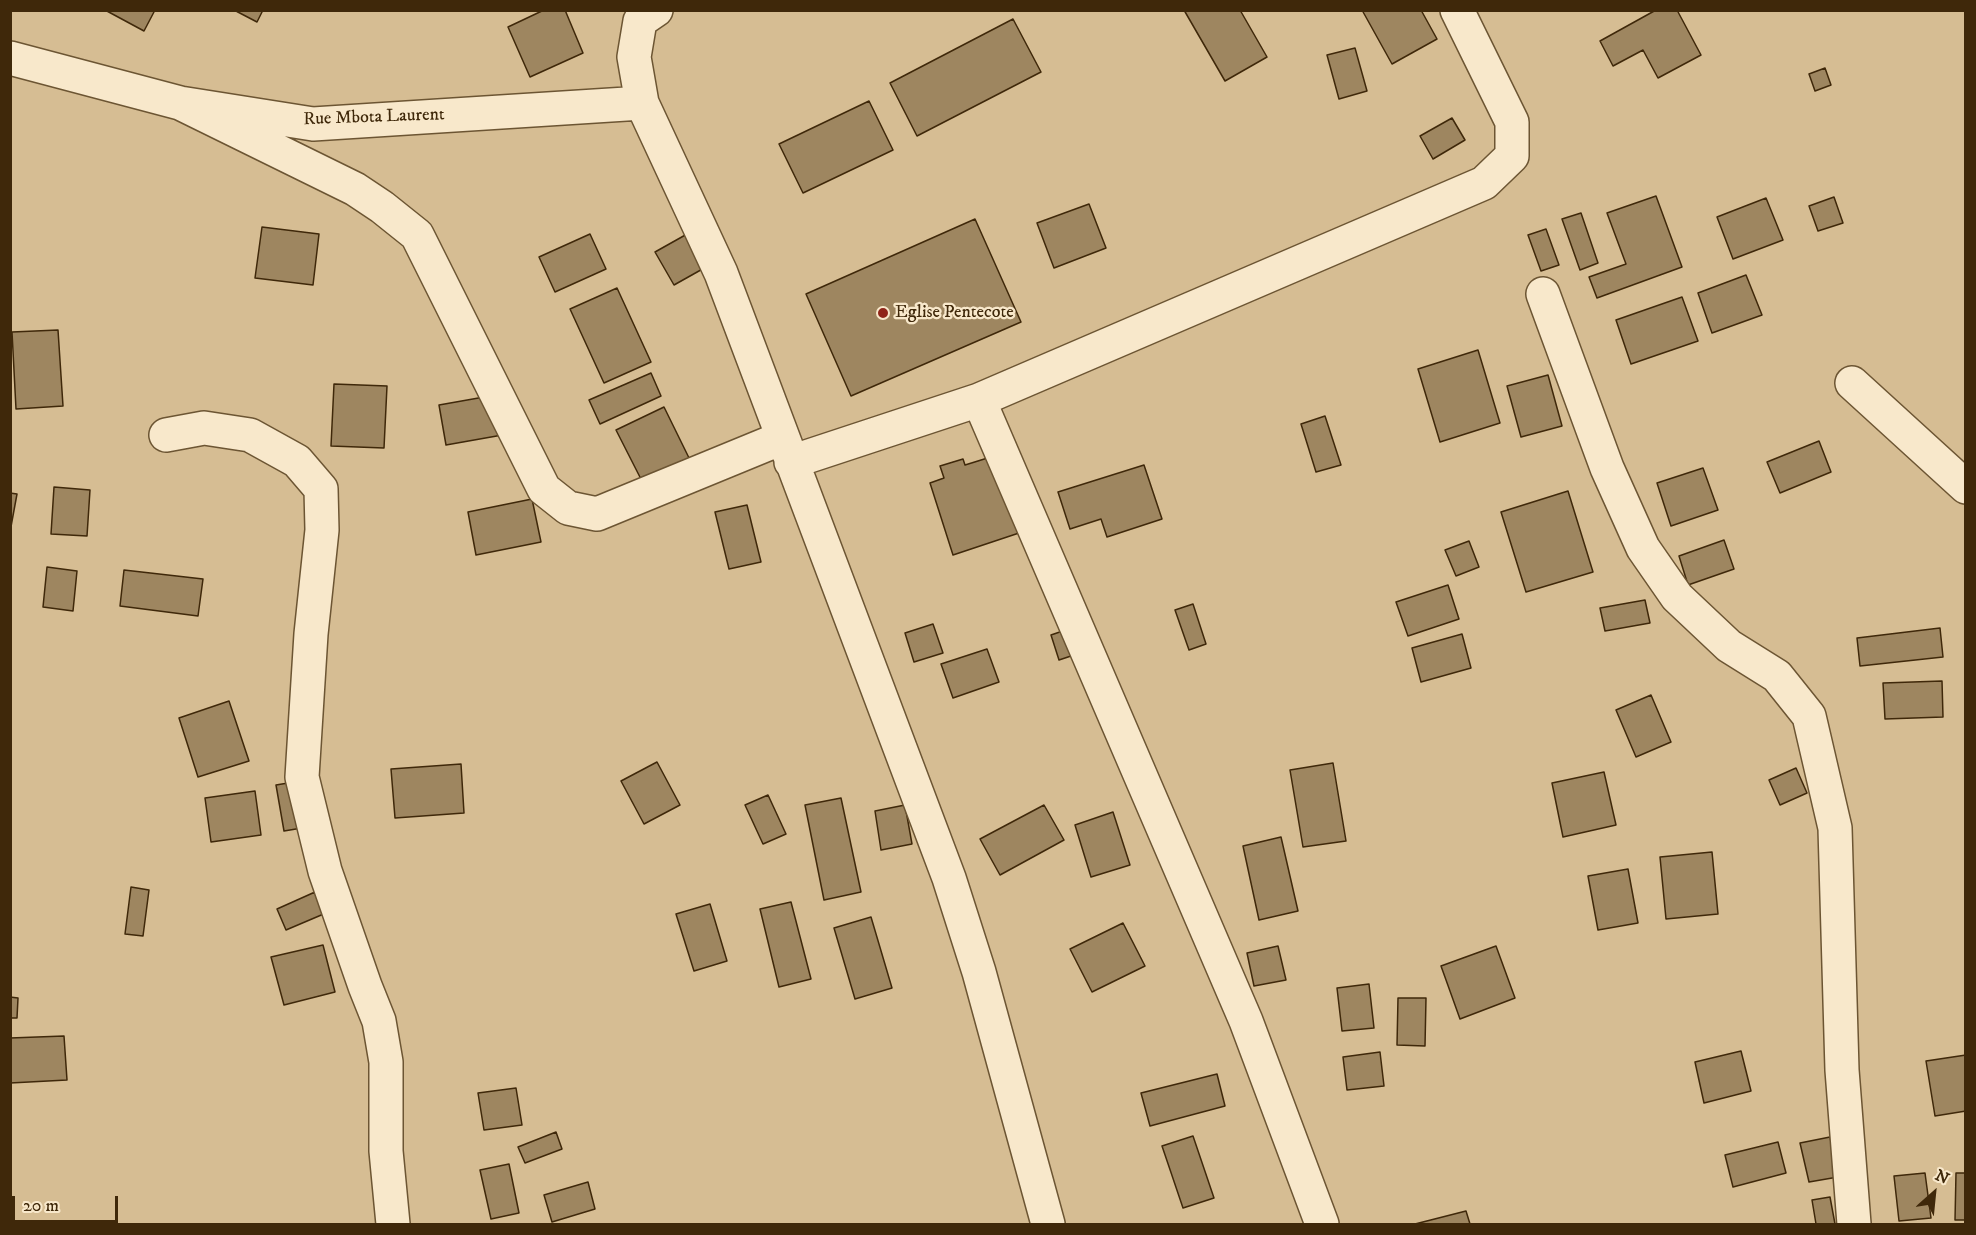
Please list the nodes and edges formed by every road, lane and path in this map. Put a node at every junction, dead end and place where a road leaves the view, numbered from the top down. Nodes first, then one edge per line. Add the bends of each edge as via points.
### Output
1 (656, 10) edge
2 (1457, 10) edge
3 (10, 58) edge
4 (180, 103) junction
5 (642, 103) junction
6 (1543, 294) dead end
7 (1852, 383) dead end
8 (979, 400) junction
9 (166, 435) dead end
10 (787, 450) junction
11 (1965, 487) edge
12 (393, 1224) edge
13 (1048, 1224) edge
14 (1322, 1224) edge
15 (1854, 1224) edge

1 - 5 street via 640,21 634,57
2 - 8 street via 1512,122 1512,156 1484,183
3 - 4 street, Rue Mbota Laurent
4 - 5 street, Rue Mbota Laurent via 313,124
4 - 10 street via 355,189 417,235 544,489 568,508 597,514
5 - 10 street via 722,273
6 - 15 street via 1607,468 1643,548 1677,597 1729,646 1777,676 1809,716 1834,828 1842,1070
7 - 11 street
8 - 10 street
8 - 14 street via 1246,1022
9 - 12 street via 204,428 250,435 297,461 321,489 322,530 302,777 325,871 379,1021 386,1062 386,1151
10 - 13 street via 949,878

